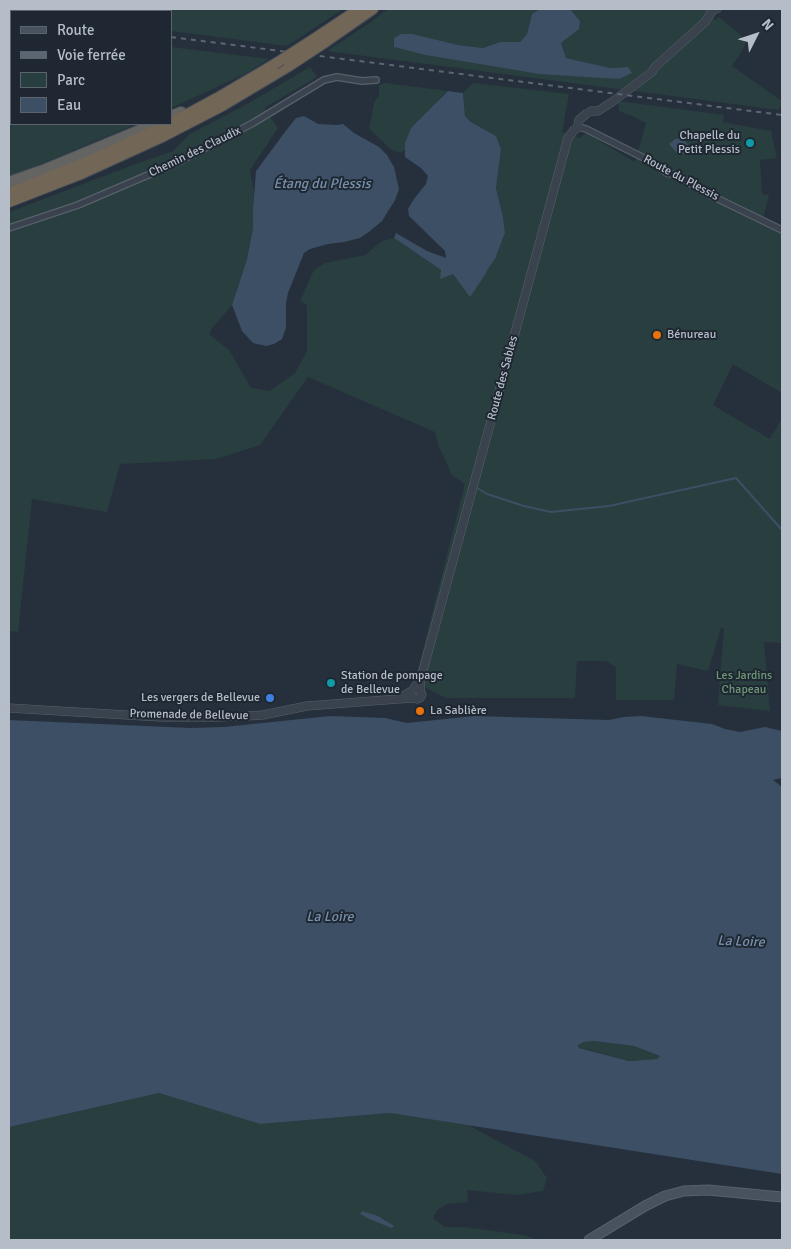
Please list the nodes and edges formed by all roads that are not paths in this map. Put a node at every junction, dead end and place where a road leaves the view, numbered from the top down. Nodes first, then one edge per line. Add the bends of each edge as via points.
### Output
1 (359, 9) edge
2 (373, 9) edge
3 (713, 9) edge
4 (321, 40) junction
5 (376, 80) dead end
6 (186, 115) junction
7 (172, 116) edge
8 (172, 122) edge
9 (152, 125) edge
10 (166, 125) edge
11 (579, 128) junction
12 (9, 182) edge
13 (9, 192) edge
14 (9, 202) edge
15 (9, 228) edge
16 (782, 230) edge
17 (415, 692) joint
18 (9, 708) edge
19 (782, 1197) edge
20 (589, 1240) edge

1 - 4 highway
2 - 4 highway
3 - 11 street, Route des Sables via 705,22 652,72 598,111 586,114 579,120
4 - 6 highway, bridge
4 - 14 highway, bridge via 289,66 222,106 80,174
5 - 15 street, Chemin des Claudix via 337,77 324,80 253,123 175,163 78,204
6 - 7 highway via 180,112
6 - 8 highway
9 - 12 highway
10 - 13 highway via 87,162
11 - 16 street, Route du Plessis
11 - 17 street, Route des Sables via 568,138
17 - 18 street, Promenade de Bellevue via 398,699 307,706 263,715 216,717
19 - 20 main road via 684,1191 645,1206

